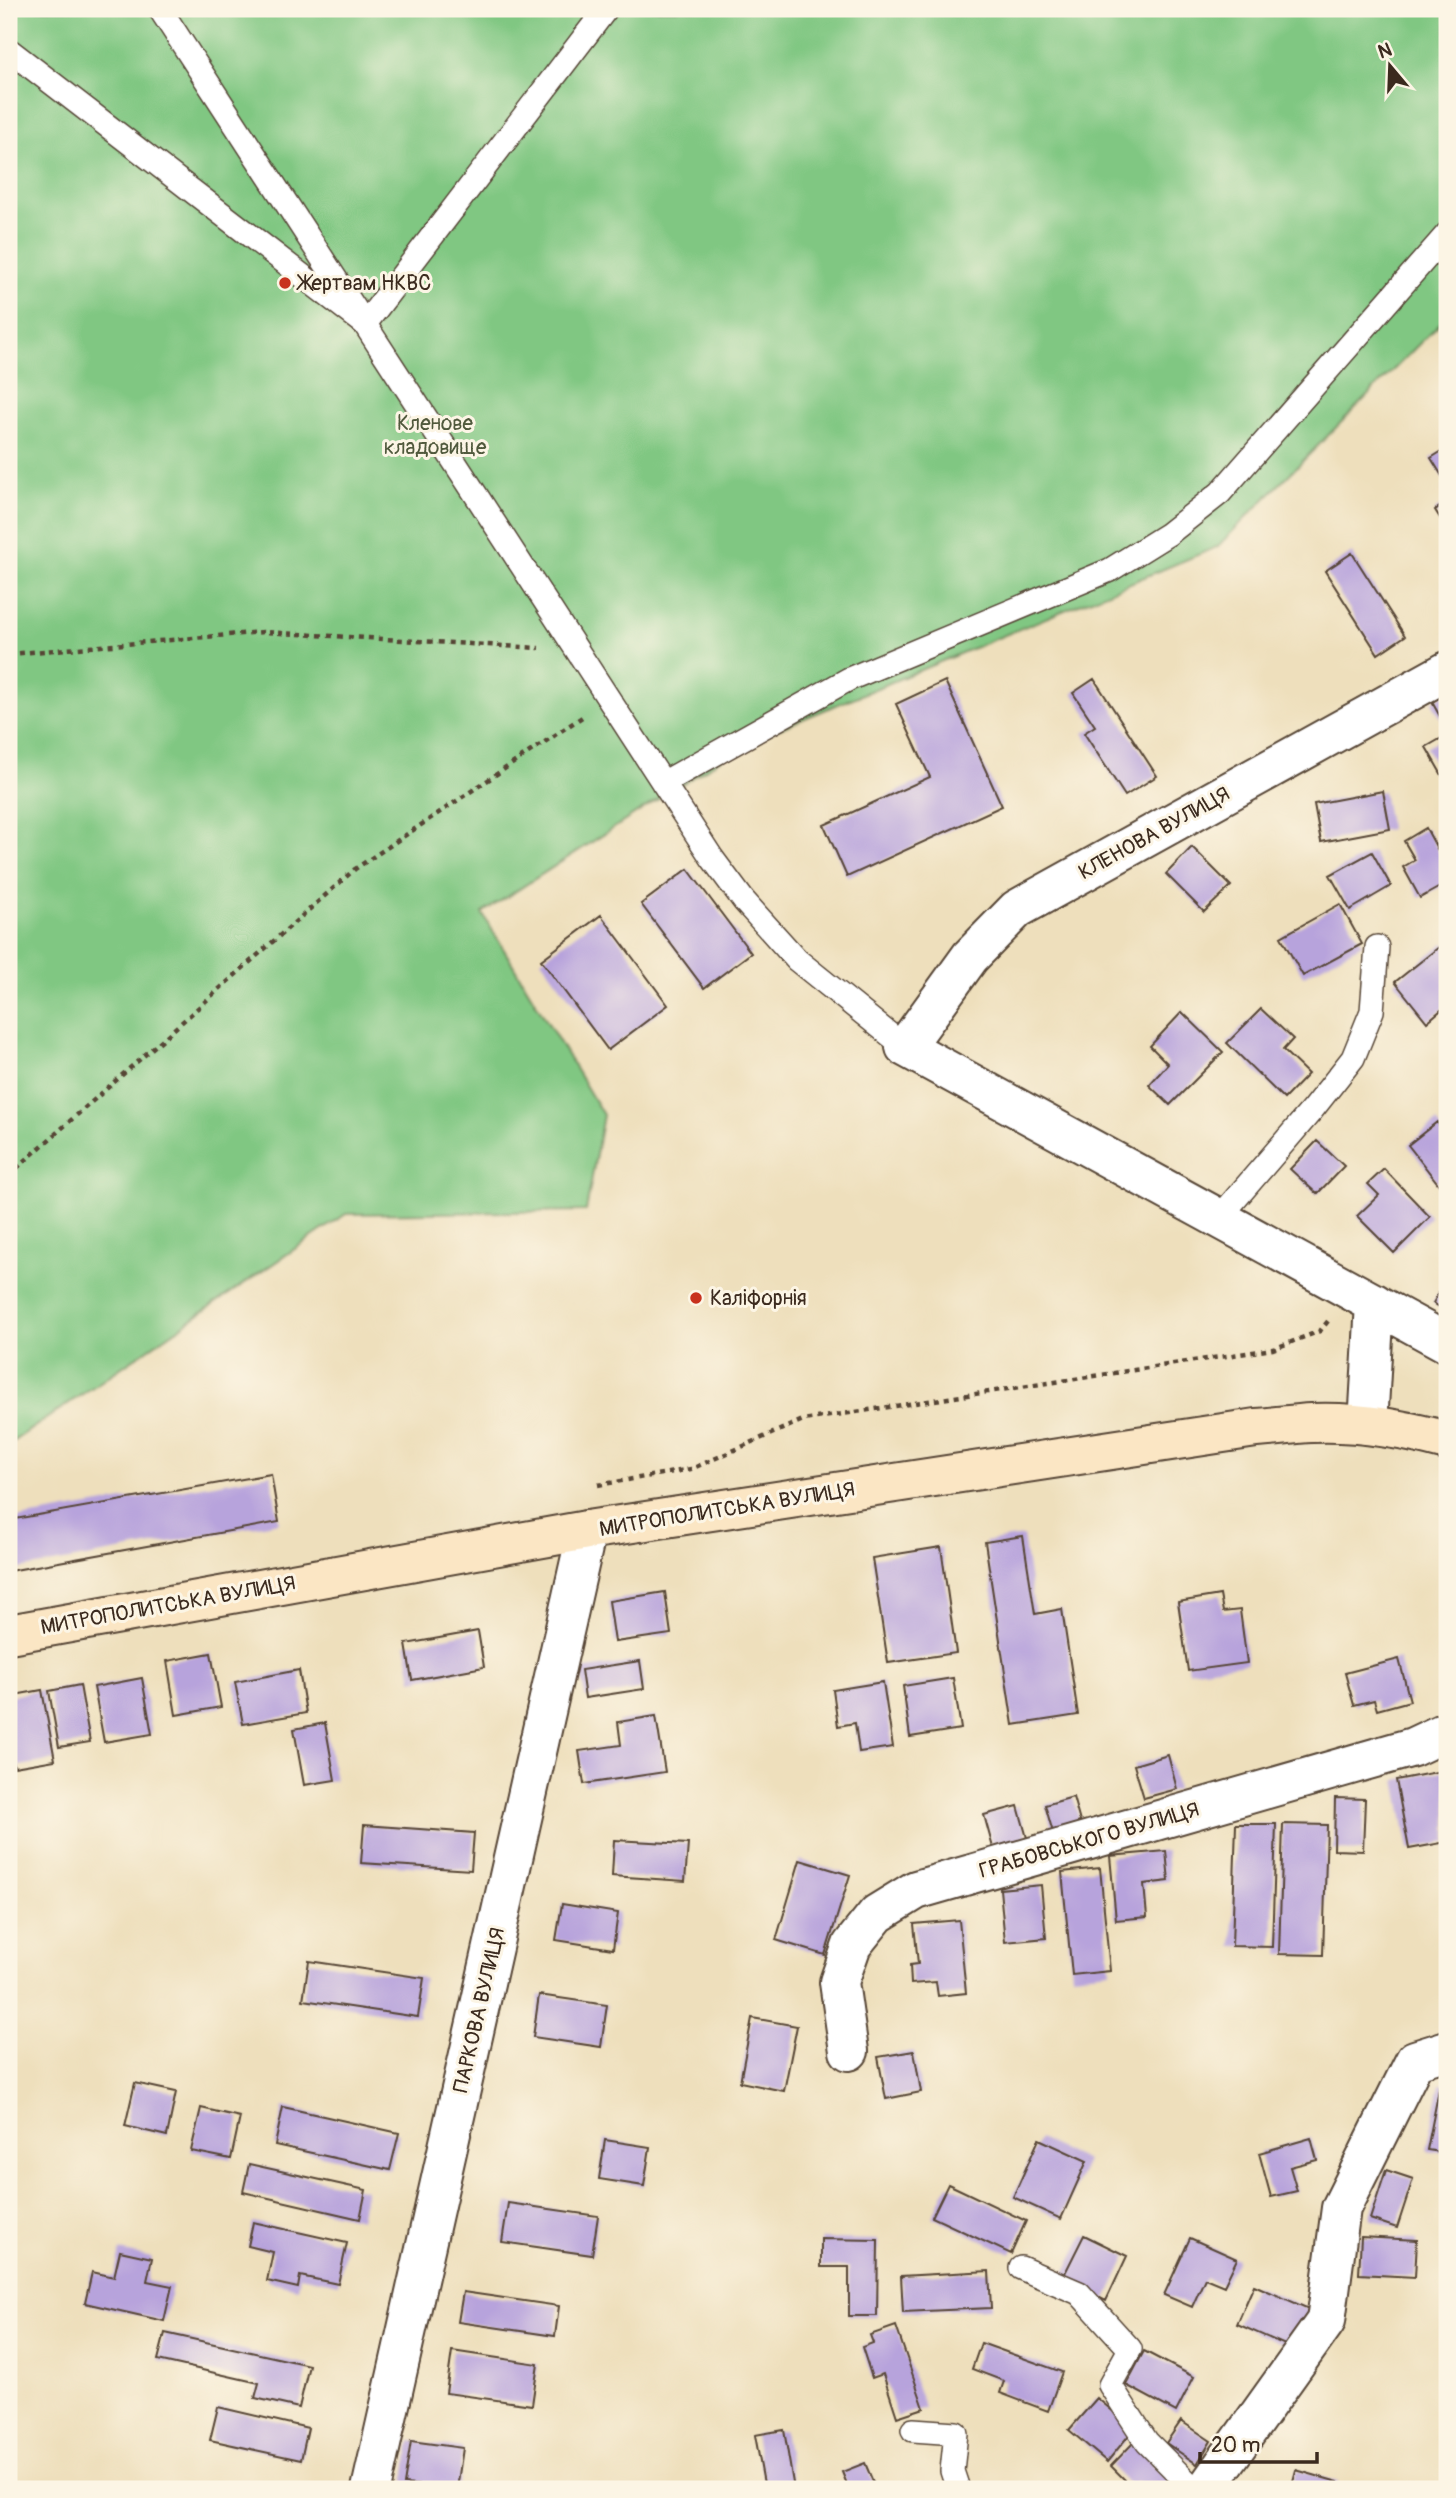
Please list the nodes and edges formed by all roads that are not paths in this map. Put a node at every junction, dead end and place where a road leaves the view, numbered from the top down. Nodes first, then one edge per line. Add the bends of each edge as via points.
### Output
1 (160, 9) edge
2 (606, 9) edge
3 (9, 50) edge
4 (1447, 234) edge
5 (365, 324) junction
6 (1447, 671) edge
7 (663, 783) junction
8 (1377, 947) dead end
9 (905, 1047) junction
10 (1219, 1218) junction
11 (1364, 1297) junction
12 (1447, 1343) edge
13 (1368, 1425) junction
14 (1447, 1441) edge
15 (587, 1530) junction
16 (9, 1634) edge
17 (1447, 1731) edge
18 (1447, 2050) edge
19 (849, 2051) dead end
20 (1021, 2268) dead end
21 (913, 2430) dead end
22 (371, 2489) edge
23 (958, 2489) edge
24 (1194, 2489) edge
25 (1206, 2489) edge

1 - 5 lane
2 - 5 lane
3 - 5 lane
4 - 7 lane via 1220,493 1168,534 1110,570 849,679
5 - 7 lane
6 - 9 street, КЛЕНОВА ВУЛИЦЯ via 1017,909 970,957
7 - 9 lane via 744,901 797,960
8 - 10 lane via 1372,1011 1353,1058
9 - 10 street
10 - 11 street
11 - 12 street
11 - 13 street
13 - 14 main road, МИТРОПОЛИТСЬКА ВУЛИЦЯ
13 - 15 main road, МИТРОПОЛИТСЬКА ВУЛИЦЯ via 1256,1428
15 - 16 main road, МИТРОПОЛИТСЬКА ВУЛИЦЯ
15 - 22 street, ПАРКОВА ВУЛИЦЯ
17 - 19 street, ГРАБОВСЬКОГО ВУЛИЦЯ via 1413,1748 916,1890 877,1914 852,1945 839,1983
18 - 25 street via 1415,2060 1341,2208 1326,2321
20 - 24 lane via 1079,2293 1130,2348 1110,2385 1147,2442
21 - 23 lane via 956,2433 953,2471

